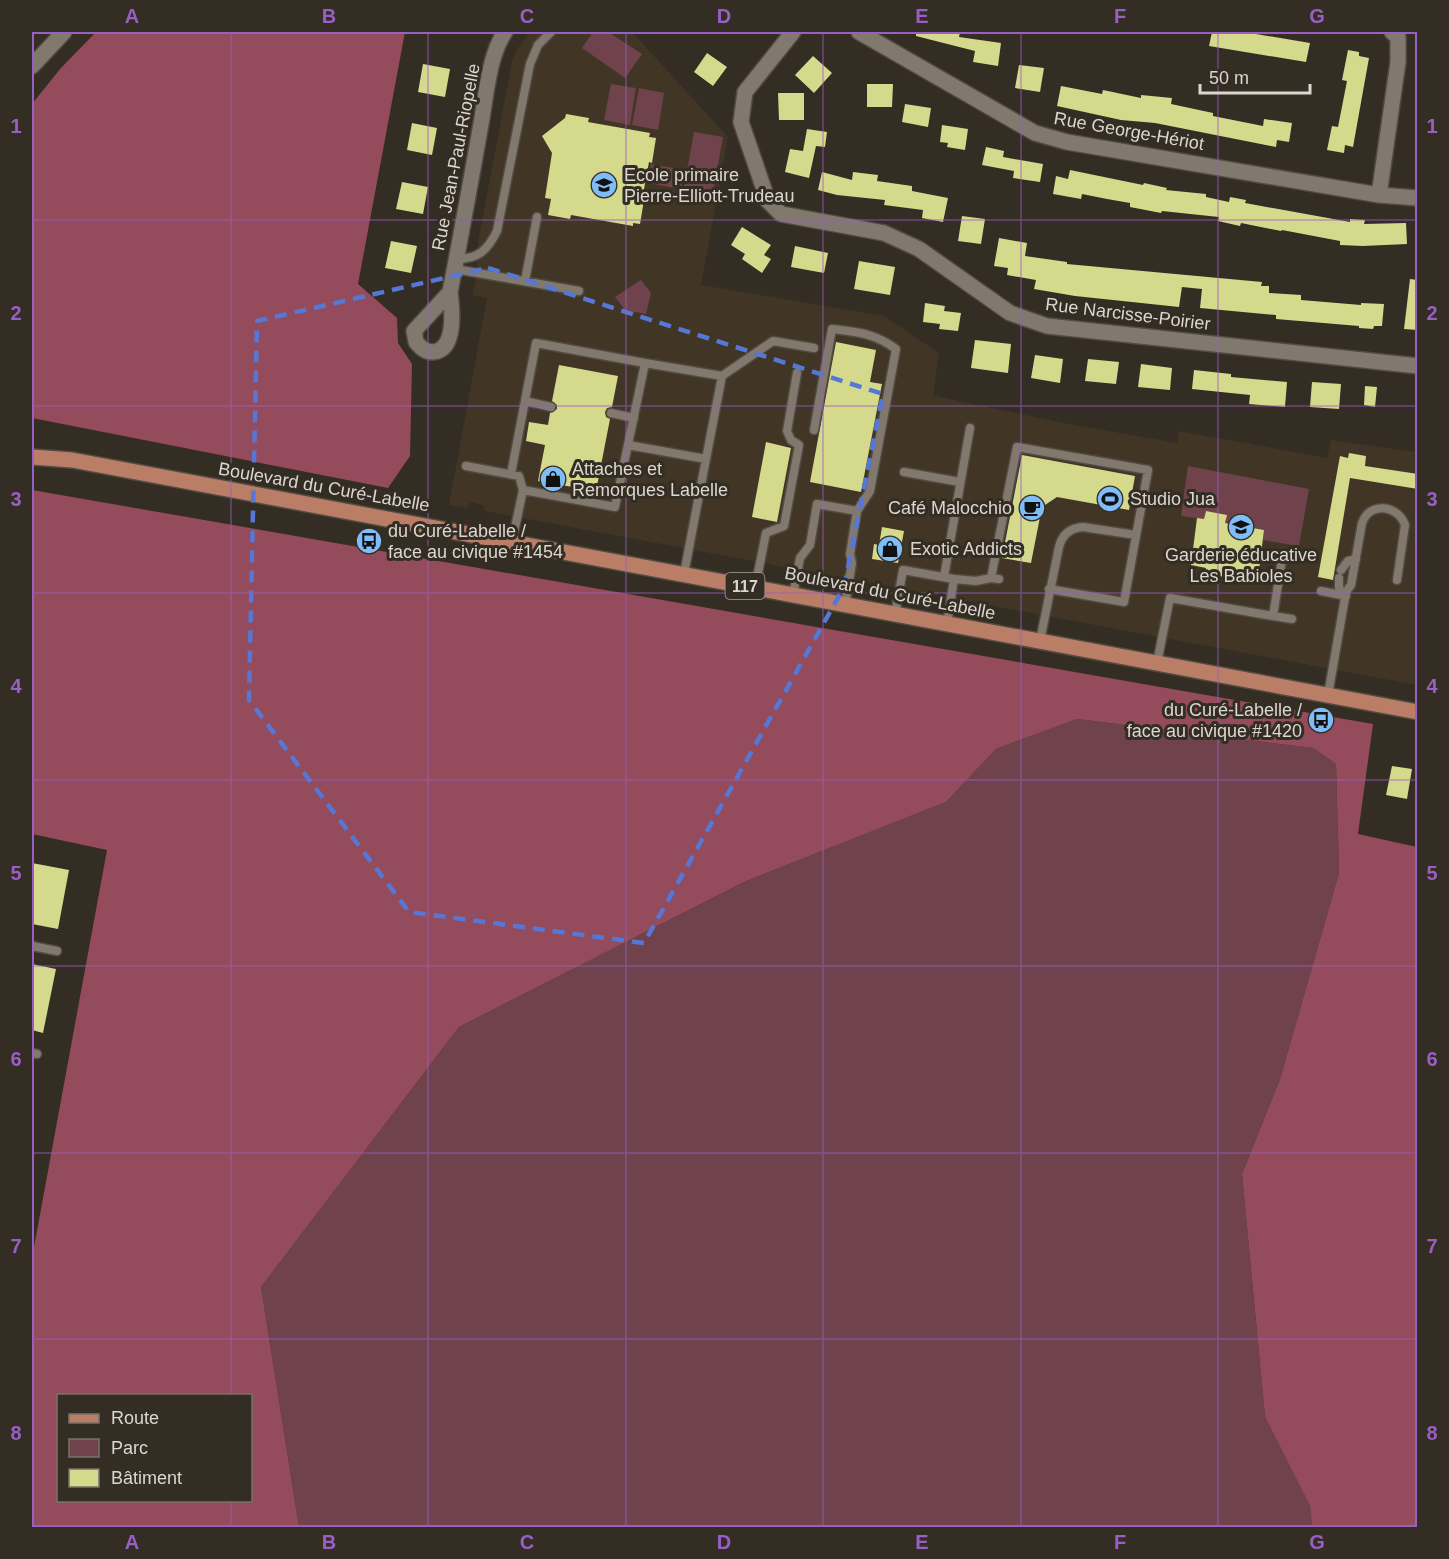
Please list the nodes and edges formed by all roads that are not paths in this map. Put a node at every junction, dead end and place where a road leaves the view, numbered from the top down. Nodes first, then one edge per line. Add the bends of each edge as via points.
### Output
1 (64, 32) edge
2 (506, 32) edge
3 (551, 32) edge
4 (793, 32) edge
5 (859, 32) edge
6 (1392, 32) edge
7 (32, 66) edge
8 (1379, 195) junction
9 (1418, 198) edge
10 (537, 217) dead end
11 (456, 264) junction
12 (525, 281) junction
13 (579, 291) dead end
14 (450, 292) dead end
15 (814, 348) dead end
16 (645, 363) junction
17 (1418, 366) edge
18 (797, 373) dead end
19 (722, 376) junction
20 (525, 401) junction
21 (551, 407) dead end
22 (611, 413) dead end
23 (634, 418) junction
24 (970, 428) dead end
25 (814, 430) dead end
26 (628, 445) junction
27 (32, 448) edge
28 (32, 457) edge
29 (706, 459) junction
30 (72, 460) junction
31 (466, 466) dead end
32 (904, 472) dead end
33 (511, 474) junction
34 (960, 482) junction
35 (523, 489) junction
36 (857, 511) junction
37 (1136, 536) junction
38 (512, 542) junction
39 (1283, 554) dead end
40 (1356, 559) junction
41 (684, 574) junction
42 (944, 577) junction
43 (954, 579) junction
44 (1397, 580) dead end
45 (755, 588) junction
46 (1049, 589) junction
47 (1321, 591) dead end
48 (793, 595) junction
49 (1346, 596) junction
50 (845, 604) junction
51 (895, 614) junction
52 (1273, 616) junction
53 (1293, 619) dead end
54 (947, 624) junction
55 (1040, 641) junction
56 (1157, 663) junction
57 (1328, 695) junction
58 (1418, 712) edge
59 (32, 946) edge
60 (57, 951) dead end

1 - 7 street
2 - 11 street, Rue Jean-Paul-Riopelle via 499,42 489,78
3 - 11 lane via 538,45 530,64 497,231 485,250
4 - 17 street, Rue Narcisse-Poirier via 746,92 741,123 768,201 781,214 884,233 919,249 1010,313 1047,327
5 - 8 street, Rue George-Hériot via 1035,133 1067,142
6 - 8 street via 1398,37 1398,62
8 - 9 street, Rue George-Hériot
10 - 12 lane
11 - 12 lane
11 - 14 street, Rue Jean-Paul-Riopelle
12 - 13 lane
15 - 19 lane via 773,341
16 - 19 lane
16 - 20 lane via 536,343
16 - 23 lane
18 - 45 lane via 787,431 790,440 799,445 784,526 766,533
19 - 29 lane
20 - 21 lane
20 - 33 lane
22 - 23 lane
23 - 26 lane
24 - 34 lane
25 - 36 lane via 832,329 867,333 896,349 870,491
26 - 29 lane
26 - 35 lane via 615,507
27 - 30 main road, Boulevard du Curé-Labelle / 117
28 - 30 main road, Boulevard du Curé-Labelle / 117
29 - 41 lane
30 - 38 main road, Boulevard du Curé-Labelle / 117
31 - 33 lane
32 - 34 lane
33 - 35 lane via 519,476
34 - 42 lane
35 - 38 lane
36 - 48 lane via 817,504 810,545 800,558
36 - 50 lane
37 - 43 lane via 1148,470 1017,447 995,579
37 - 46 lane via 1088,527 1071,530 1060,543
37 - 46 lane via 1124,602
38 - 41 main road, Boulevard du Curé-Labelle / 117
39 - 52 lane
40 - 44 lane via 1367,513 1380,508 1397,512 1406,528
40 - 49 lane
40 - 49 lane via 1348,561 1340,574 1339,588
41 - 45 main road, Boulevard du Curé-Labelle / 117
42 - 43 lane
42 - 51 lane via 903,570
43 - 54 lane
45 - 48 main road, Boulevard du Curé-Labelle / 117
46 - 55 lane
47 - 49 lane
48 - 50 main road, Boulevard du Curé-Labelle / 117
49 - 57 lane
50 - 51 main road, Boulevard du Curé-Labelle / 117
51 - 54 main road, Boulevard du Curé-Labelle / 117
52 - 53 lane
52 - 56 lane via 1170,598
54 - 55 main road, Boulevard du Curé-Labelle / 117
55 - 56 main road, Boulevard du Curé-Labelle / 117
56 - 57 main road, Boulevard du Curé-Labelle / 117
57 - 58 main road, Boulevard du Curé-Labelle / 117
59 - 60 lane

